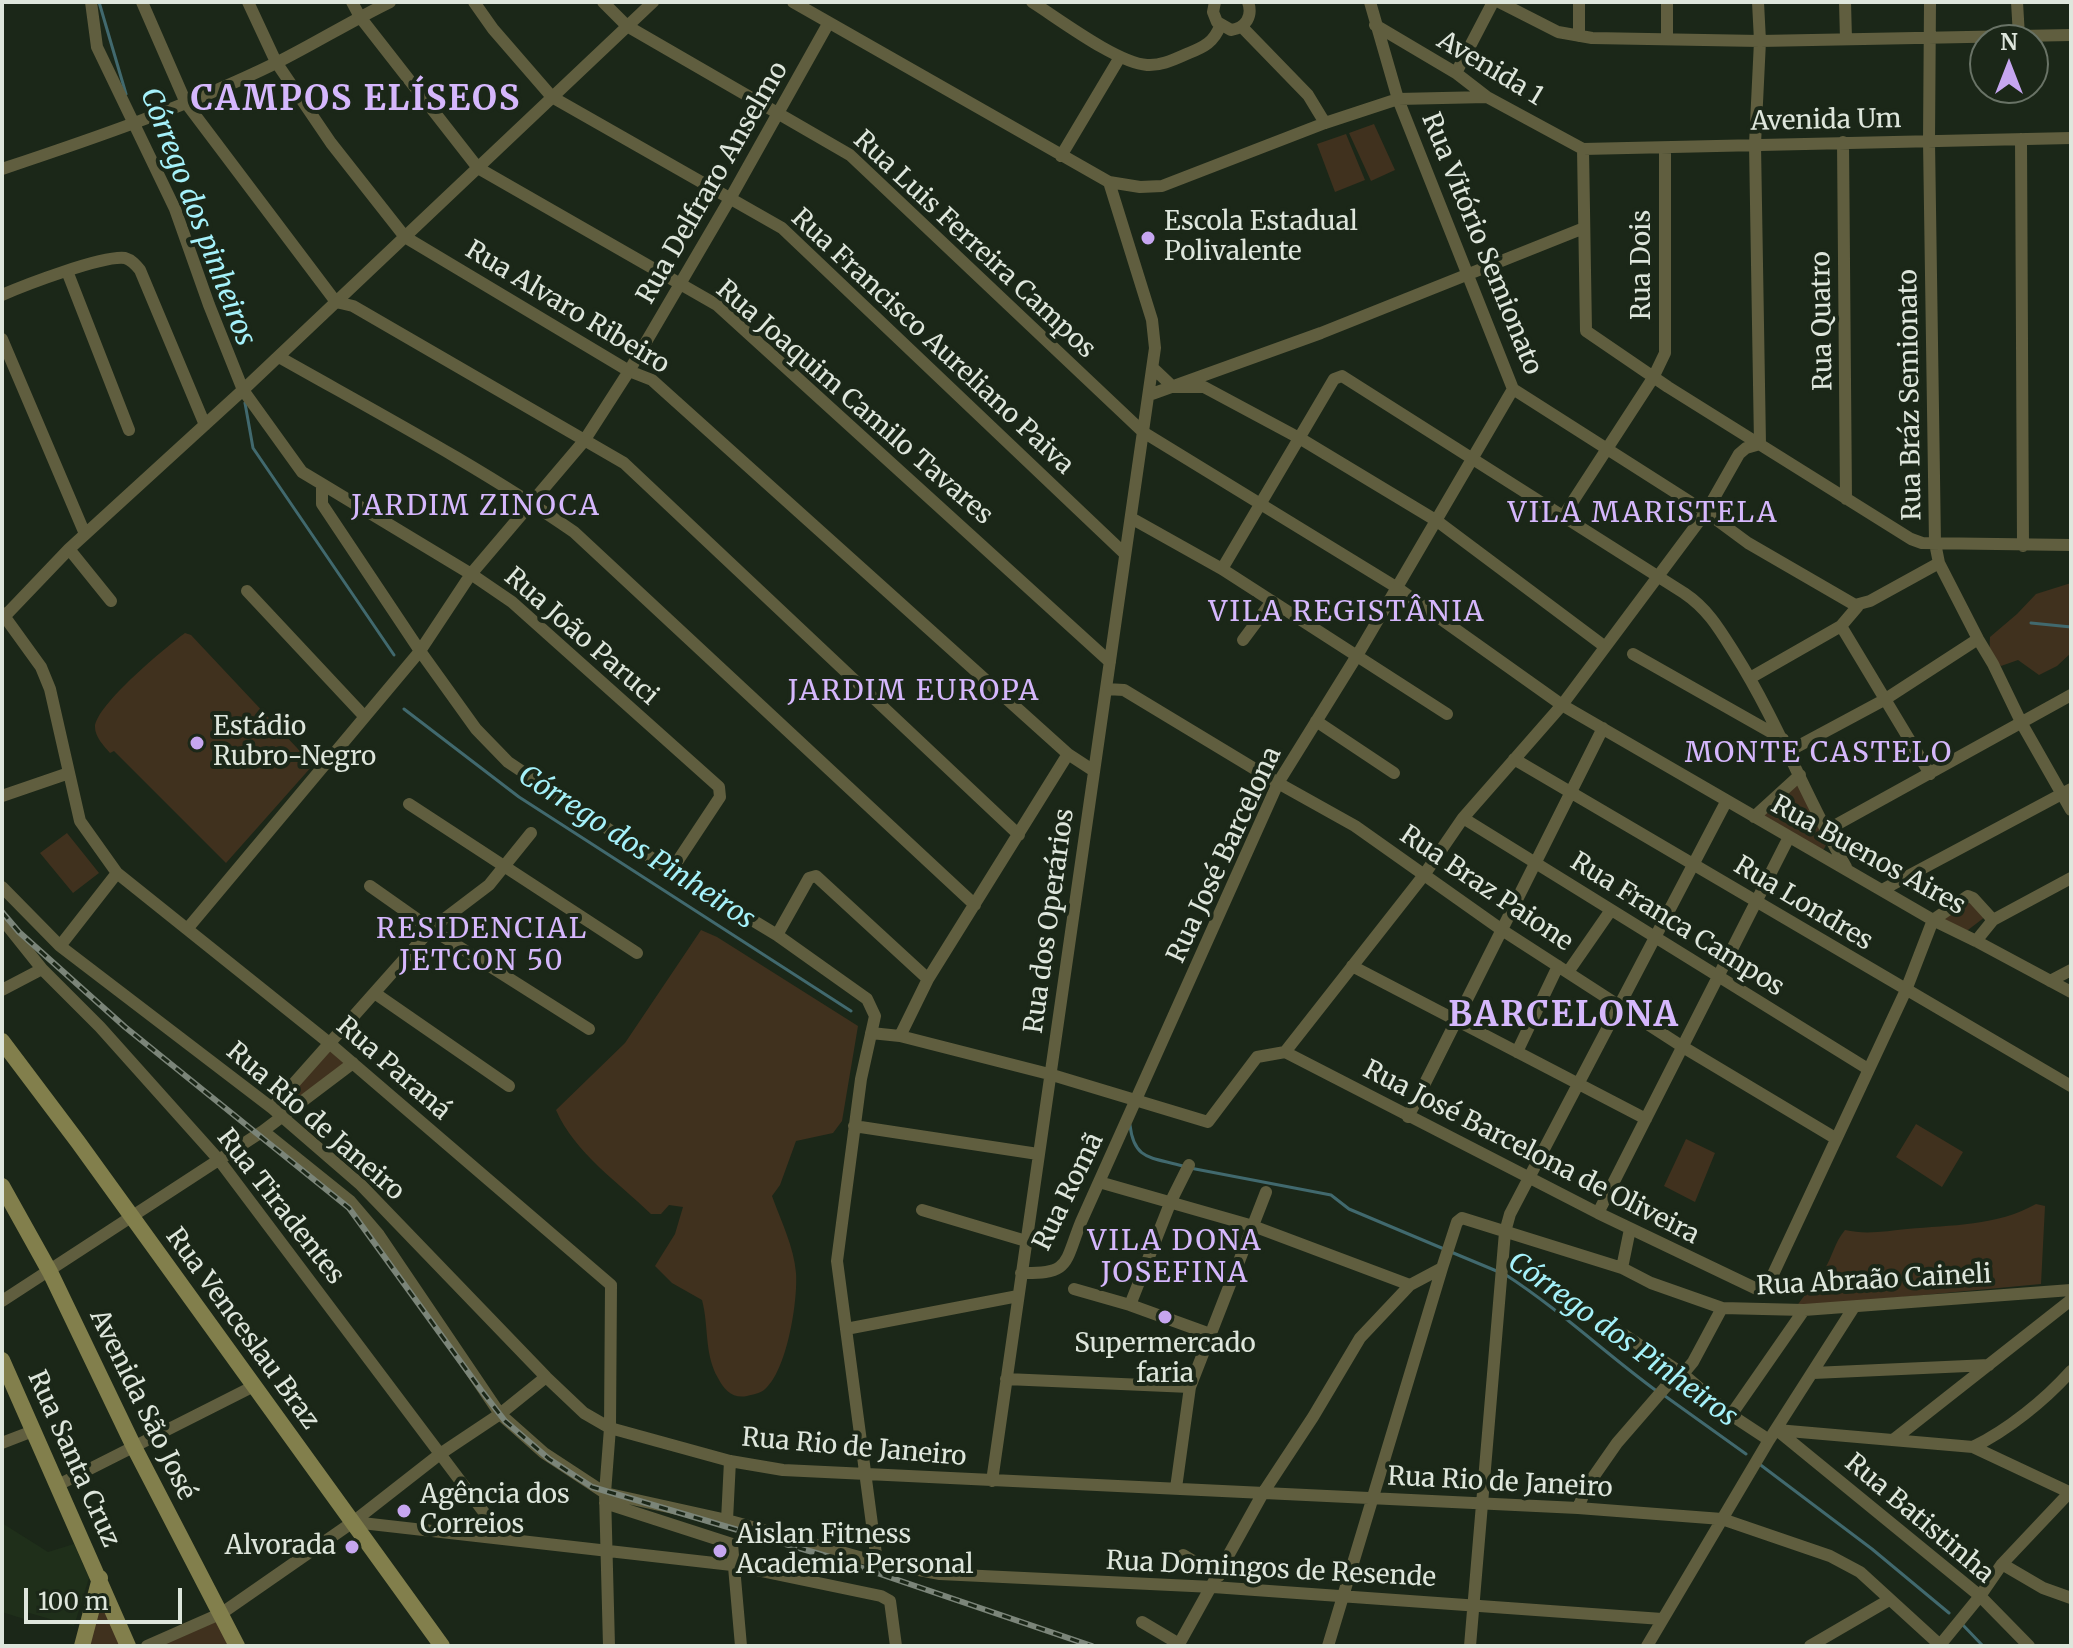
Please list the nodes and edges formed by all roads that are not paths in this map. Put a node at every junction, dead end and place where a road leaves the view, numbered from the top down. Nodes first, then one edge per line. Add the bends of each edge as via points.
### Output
1 (91, 2) edge
2 (142, 2) edge
3 (248, 2) edge
4 (352, 2) edge
5 (390, 2) edge
6 (474, 2) edge
7 (603, 2) edge
8 (653, 2) edge
9 (793, 2) edge
10 (1032, 2) edge
11 (1215, 2) edge
12 (1248, 2) edge
13 (1370, 2) edge
14 (1493, 2) edge
15 (1499, 2) edge
16 (1579, 2) edge
17 (1667, 2) edge
18 (1758, 2) edge
19 (1845, 2) edge
20 (1930, 2) edge
21 (2017, 2) edge
22 (360, 17) junction
23 (828, 24) junction
24 (2018, 24) edge
25 (1375, 25) junction
26 (627, 26) junction
27 (1220, 26) junction
28 (1242, 27) junction
29 (2049, 35) edge
30 (2071, 35) edge
31 (1579, 36) junction
32 (1930, 37) junction
33 (1969, 37) edge
34 (1667, 39) junction
35 (1846, 39) junction
36 (1760, 41) junction
37 (1120, 57) junction
38 (276, 62) junction
39 (1456, 73) junction
40 (552, 97) junction
41 (1487, 97) junction
42 (1398, 99) junction
43 (186, 103) junction
44 (779, 115) junction
45 (1325, 123) junction
46 (135, 124) junction
47 (2071, 138) edge
48 (2021, 139) junction
49 (1929, 141) junction
50 (1843, 142) junction
51 (1755, 144) junction
52 (1583, 149) junction
53 (1665, 149) junction
54 (1061, 156) junction
55 (478, 168) junction
56 (2, 169) edge
57 (1109, 182) junction
58 (731, 197) junction
59 (1584, 228) junction
60 (405, 237) junction
61 (67, 271) junction
62 (1468, 274) junction
63 (680, 284) junction
64 (2, 295) edge
65 (336, 302) junction
66 (2, 339) edge
67 (279, 357) junction
68 (1153, 368) junction
69 (629, 371) junction
70 (1653, 378) junction
71 (1173, 387) junction
72 (1513, 389) junction
73 (243, 390) junction
74 (1149, 395) junction
75 (205, 425) junction
76 (129, 430) dead end
77 (1143, 432) junction
78 (1301, 439) junction
79 (584, 441) junction
80 (1760, 444) junction
81 (1607, 450) junction
82 (1472, 460) junction
83 (322, 484) junction
84 (1846, 499) junction
85 (530, 502) junction
86 (1262, 505) junction
87 (1706, 512) junction
88 (1564, 515) junction
89 (1131, 518) junction
90 (1437, 521) junction
91 (85, 534) junction
92 (1935, 543) junction
93 (2071, 545) edge
94 (2023, 546) junction
95 (69, 549) junction
96 (1125, 554) junction
97 (1939, 563) junction
98 (1222, 569) junction
99 (471, 574) junction
100 (1658, 578) junction
101 (1396, 587) junction
102 (247, 591) dead end
103 (111, 601) dead end
104 (1272, 601) junction
105 (1858, 606) junction
106 (3, 616) edge
107 (1841, 626) junction
108 (1978, 639) junction
109 (1243, 640) dead end
110 (1604, 646) junction
111 (420, 651) junction
112 (1358, 654) junction
113 (1633, 654) dead end
114 (1110, 662) junction
115 (1750, 678) junction
116 (1106, 689) junction
117 (2071, 695) edge
118 (1884, 700) junction
119 (1562, 705) junction
120 (1447, 714) dead end
121 (364, 716) junction
122 (1316, 721) junction
123 (2022, 724) junction
124 (1603, 728) junction
125 (1786, 745) junction
126 (1068, 754) junction
127 (1514, 759) junction
128 (1094, 771) junction
129 (69, 773) junction
130 (1394, 773) dead end
131 (1930, 774) junction
132 (1800, 775) junction
133 (1278, 783) junction
134 (2067, 791) edge
135 (1571, 792) junction
136 (2, 796) edge
137 (1726, 802) junction
138 (409, 804) dead end
139 (2071, 810) edge
140 (1754, 817) junction
141 (1463, 818) junction
142 (1825, 831) junction
143 (531, 833) dead end
144 (1019, 835) junction
145 (1789, 837) junction
146 (1535, 863) junction
147 (1694, 864) junction
148 (505, 868) junction
149 (1848, 870) junction
150 (671, 871) junction
151 (117, 873) junction
152 (1424, 875) junction
153 (2071, 878) edge
154 (370, 886) dead end
155 (1882, 890) junction
156 (4, 894) edge
157 (1757, 902) junction
158 (975, 905) junction
159 (1611, 910) junction
160 (2, 919) edge
161 (1933, 920) junction
162 (1993, 920) junction
163 (188, 928) junction
164 (431, 929) junction
165 (1502, 930) junction
166 (777, 935) junction
167 (1655, 938) junction
168 (1976, 941) junction
169 (60, 946) junction
170 (637, 953) dead end
171 (1352, 966) junction
172 (42, 969) junction
173 (1563, 969) junction
174 (2071, 970) edge
175 (1718, 977) junction
176 (928, 979) junction
177 (2050, 981) junction
178 (2, 990) edge
179 (1906, 990) junction
180 (2071, 992) edge
181 (376, 994) junction
182 (1620, 1005) junction
183 (1457, 1021) junction
184 (589, 1029) dead end
185 (871, 1033) junction
186 (900, 1036) junction
187 (2, 1041) edge
188 (328, 1042) junction
189 (1683, 1047) junction
190 (1285, 1052) junction
191 (1517, 1052) junction
192 (353, 1063) junction
193 (1868, 1069) junction
194 (1049, 1074) junction
195 (1578, 1084) junction
196 (509, 1086) dead end
197 (2071, 1086) edge
198 (1137, 1100) junction
199 (277, 1112) junction
200 (1408, 1117) junction
201 (1646, 1119) junction
202 (854, 1126) junction
203 (263, 1131) junction
204 (1835, 1138) junction
205 (1038, 1154) junction
206 (219, 1160) junction
207 (1189, 1165) dead end
208 (1529, 1178) junction
209 (1099, 1182) junction
210 (2, 1186) edge
211 (1266, 1192) dead end
212 (1171, 1201) junction
213 (922, 1210) dead end
214 (1598, 1213) junction
215 (131, 1217) junction
216 (1253, 1226) junction
217 (1630, 1229) junction
218 (1505, 1232) junction
219 (1026, 1241) junction
220 (1442, 1268) junction
221 (1622, 1268) junction
222 (50, 1272) junction
223 (1021, 1273) junction
224 (1410, 1285) junction
225 (1074, 1289) dead end
226 (2071, 1290) edge
227 (1018, 1296) junction
228 (2071, 1300) edge
229 (2, 1301) edge
230 (1130, 1305) junction
231 (1854, 1307) junction
232 (1722, 1308) junction
233 (1804, 1310) junction
234 (1608, 1324) dead end
235 (846, 1329) junction
236 (1210, 1334) junction
237 (2, 1360) edge
238 (1989, 1365) junction
239 (2071, 1371) edge
240 (1813, 1373) junction
241 (546, 1377) junction
242 (1677, 1378) junction
243 (1006, 1379) junction
244 (2066, 1386) edge
245 (252, 1387) junction
246 (1190, 1387) junction
247 (500, 1414) junction
248 (1731, 1415) junction
249 (610, 1428) junction
250 (33, 1431) junction
251 (1773, 1435) junction
252 (1893, 1440) junction
253 (2, 1443) edge
254 (134, 1447) junction
255 (1973, 1447) junction
256 (440, 1454) junction
257 (730, 1461) junction
258 (867, 1474) junction
259 (992, 1481) junction
260 (58, 1485) junction
261 (1176, 1488) junction
262 (1263, 1493) junction
263 (2070, 1493) edge
264 (605, 1498) junction
265 (1373, 1498) junction
266 (1482, 1503) junction
267 (1578, 1508) junction
268 (1722, 1519) junction
269 (727, 1520) junction
270 (353, 1522) junction
271 (504, 1539) junction
272 (607, 1550) junction
273 (1183, 1555) dead end
274 (877, 1562) junction
275 (2002, 1564) junction
276 (732, 1565) junction
277 (100, 1578) junction
278 (1216, 1582) junction
279 (1343, 1596) junction
280 (1980, 1596) junction
281 (2071, 1598) edge
282 (1889, 1600) junction
283 (1473, 1604) junction
284 (222, 1613) junction
285 (1662, 1619) junction
286 (1142, 1622) dead end
287 (1179, 1645) edge
288 (1940, 1645) edge
289 (82, 1646) edge
290 (128, 1646) edge
291 (147, 1646) edge
292 (237, 1646) edge
293 (442, 1646) edge
294 (609, 1646) edge
295 (741, 1646) edge
296 (896, 1646) edge
297 (1328, 1646) edge
298 (1470, 1646) edge
299 (1647, 1646) edge
300 (1810, 1646) edge
301 (2029, 1646) edge

1 - 46 street, Rua João Paruci via 97,47
2 - 43 street
3 - 38 street, Rua Alvaro Ribeiro
4 - 22 street, Rua Joaquim Camilo Tavares
5 - 22 street
6 - 40 street, Rua Francisco Aureliano Paiva
7 - 26 street, Rua Luis Ferreira Campos
8 - 26 street
9 - 23 street
10 - 37 street
11 - 27 street
12 - 28 street via 1250,14
13 - 25 street, Rua Vitório Semionato
14 - 39 street
15 - 31 street via 1558,32
16 - 31 street
17 - 34 street
18 - 36 street
19 - 35 street
20 - 32 street, Rua Bráz Semionato
21 - 24 street
22 - 38 street
22 - 55 street, Rua Joaquim Camilo Tavares
23 - 44 street, Rua Delfraro Anselmo
23 - 54 street
25 - 39 street, Avenida 1
25 - 42 street, Rua Vitório Semionato
26 - 40 street
26 - 44 street, Rua Luis Ferreira Campos
27 - 28 street
27 - 37 street via 1215,40 1164,64
28 - 45 street via 1308,95
29 - 30 street
31 - 34 street
32 - 33 street
32 - 35 street
32 - 49 street, Rua Bráz Semionato
34 - 36 street
35 - 36 street
36 - 51 street
37 - 54 street
38 - 43 street
38 - 60 street, Rua Alvaro Ribeiro
39 - 41 street, Avenida 1
40 - 55 street
40 - 58 street, Rua Francisco Aureliano Paiva
41 - 42 street
41 - 52 street, Avenida 1
42 - 45 street
42 - 62 street, Rua Vitório Semionato
43 - 46 street
43 - 65 street
44 - 58 street, Rua Delfraro Anselmo
44 - 77 street, Rua Luis Ferreira Campos via 850,155
45 - 57 street via 1162,186
46 - 56 street
46 - 73 street, Rua João Paruci via 175,209
47 - 48 street, Avenida Um
48 - 49 street, Avenida Um
48 - 94 street
49 - 50 street, Avenida Um
49 - 92 street, Rua Bráz Semionato
50 - 51 street, Avenida Um
50 - 84 street, Rua Quatro
51 - 53 street, Avenida Um
51 - 80 street
52 - 53 street, Avenida Um
52 - 59 street
53 - 70 street, Rua Dois via 1665,353
54 - 57 street
55 - 60 street
55 - 63 street, Rua Joaquim Camilo Tavares
57 - 68 street, Rua dos Operários via 1152,320
58 - 63 street, Rua Delfraro Anselmo
58 - 96 street, Rua Francisco Aureliano Paiva via 782,228
59 - 62 street
59 - 70 street via 1586,331
60 - 65 street
60 - 69 street, Rua Alvaro Ribeiro
61 - 64 street
61 - 75 street via 113,259 133,262
61 - 76 street
62 - 71 street
62 - 72 street, Rua Vitório Semionato
63 - 69 street, Rua Delfraro Anselmo
63 - 114 street, Rua Joaquim Camilo Tavares via 717,305
65 - 67 street
65 - 79 street via 353,306
66 - 91 street
67 - 73 street
67 - 85 street
68 - 71 street
68 - 74 street, Rua dos Operários
69 - 79 street, Rua Delfraro Anselmo
69 - 126 street, Rua Alvaro Ribeiro via 652,380
70 - 80 street
70 - 81 street, Rua Dois
71 - 74 street
71 - 78 street via 1204,387
72 - 81 street, Rua Vitório Semionato
72 - 82 street, Rua José Barcelona
73 - 75 street
73 - 83 street, Rua João Paruci via 302,472
74 - 77 street, Rua dos Operários
75 - 91 street
77 - 86 street, Rua Luis Ferreira Campos
77 - 89 street, Rua dos Operários
78 - 82 street via 1334,379 1342,376
78 - 86 street
78 - 90 street
79 - 85 street, Rua Delfraro Anselmo
79 - 144 street via 624,463
80 - 84 street
80 - 87 street via 1739,454
81 - 87 street, Rua Vitório Semionato
81 - 88 street, Rua Dois
82 - 88 street
82 - 90 street, Rua José Barcelona
83 - 99 street, Rua João Paruci
83 - 111 street via 322,504
84 - 92 street via 1911,539
85 - 99 street, Rua Delfraro Anselmo
85 - 158 street via 574,532
86 - 98 street
86 - 101 street, Rua Luis Ferreira Campos
87 - 100 street
87 - 105 street, Rua Vitório Semionato via 1748,543
88 - 100 street
89 - 96 street, Rua dos Operários
89 - 98 street
90 - 101 street, Rua José Barcelona
90 - 110 street
91 - 95 street
92 - 94 street
92 - 97 street, Rua Bráz Semionato
93 - 94 street
95 - 103 street
95 - 106 street
96 - 114 street, Rua dos Operários
97 - 105 street
97 - 108 street, Rua Bráz Semionato
98 - 104 street
99 - 111 street, Rua Delfraro Anselmo
99 - 150 street, Rua João Paruci via 512,602 719,787 720,797
100 - 110 street
100 - 115 street via 1709,613
101 - 112 street, Rua José Barcelona
101 - 119 street, Rua Buenos Aires
102 - 121 street
104 - 109 street
104 - 112 street
105 - 107 street
106 - 129 street, Rua Paraná via 41,667
107 - 115 street
107 - 118 street
108 - 118 street
108 - 123 street, Rua Bráz Semionato
110 - 119 street
111 - 121 street, Rua Delfraro Anselmo
111 - 150 street via 476,729 508,762
112 - 120 street
112 - 122 street, Rua José Barcelona
113 - 125 street
114 - 116 street, Rua dos Operários
115 - 125 street
116 - 128 street, Rua dos Operários
116 - 133 street, Rua Braz Paione via 1124,690
117 - 123 street
118 - 125 street
118 - 131 street
119 - 124 street, Rua Buenos Aires
119 - 127 street
121 - 163 street, Rua Delfraro Anselmo
122 - 130 street
122 - 133 street, Rua José Barcelona
123 - 131 street
123 - 134 street, Rua Bráz Semionato
124 - 135 street
124 - 137 street, Rua Buenos Aires
125 - 132 street
126 - 128 street, Rua Alvaro Ribeiro
126 - 144 street
127 - 135 street, Rua Londres
127 - 141 street
128 - 194 street, Rua dos Operários
129 - 136 street
129 - 151 street, Rua Paraná via 80,821
131 - 142 street
132 - 140 street
132 - 142 street
133 - 152 street, Rua Braz Paione via 1355,826
133 - 198 street, Rua José Barcelona
134 - 139 street, Rua Bráz Semionato
134 - 155 street
135 - 146 street
135 - 147 street, Rua Londres
137 - 140 street, Rua Buenos Aires
137 - 147 street
138 - 148 street
140 - 145 street, Rua Buenos Aires
141 - 146 street, Rua Franca Campos
141 - 152 street
142 - 149 street
143 - 148 street
144 - 158 street
145 - 149 street, Rua Buenos Aires
145 - 157 street
146 - 159 street, Rua Franca Campos
146 - 165 street
147 - 157 street, Rua Londres
147 - 167 street
148 - 164 street
148 - 170 street
149 - 155 street, Rua Buenos Aires
150 - 166 street
151 - 163 street, Rua Paraná
151 - 169 street
152 - 165 street, Rua Braz Paione
152 - 171 street
153 - 162 street
154 - 164 street
155 - 161 street, Rua Buenos Aires
156 - 169 street, Rua Rio de Janeiro
157 - 175 street
157 - 179 street, Rua Londres
158 - 176 street
159 - 167 street, Rua Franca Campos
159 - 173 street
160 - 172 street, Rua Tiradentes
161 - 162 street via 1968,896
161 - 168 street, Rua Buenos Aires
161 - 179 street
162 - 168 street
163 - 188 street, Rua Paraná
164 - 181 street
164 - 184 street
165 - 173 street, Rua Braz Paione
165 - 183 street
166 - 176 street via 809,878 816,876
166 - 185 street via 867,999 875,1016
167 - 175 street, Rua Franca Campos
167 - 182 street
168 - 177 street, Rua Buenos Aires
169 - 199 street, Rua Rio de Janeiro
171 - 183 street
171 - 190 street
172 - 178 street
172 - 206 street, Rua Tiradentes
173 - 182 street, Rua Braz Paione
173 - 191 street
174 - 177 street
175 - 189 street
175 - 193 street, Rua Franca Campos
176 - 186 street
177 - 180 street, Rua Buenos Aires
179 - 193 street
179 - 197 street, Rua Londres
181 - 188 street
181 - 196 street
182 - 189 street, Rua Braz Paione
182 - 195 street
183 - 191 street
183 - 200 street
185 - 186 street
185 - 202 street
186 - 194 street
187 - 215 main road, Rua Venceslau Braz
188 - 192 street, Rua Paraná
188 - 199 street
189 - 201 street
189 - 204 street, Rua Braz Paione
190 - 198 street via 1257,1057 1208,1122
190 - 200 street, Rua José Barcelona de Oliveira
191 - 195 street
192 - 199 street
192 - 249 street, Rua Paraná via 611,1285
193 - 204 street
194 - 198 street
194 - 205 street, Rua dos Operários
195 - 201 street
195 - 208 street
198 - 209 street, Rua Romã
199 - 203 street
199 - 241 street, Rua Rio de Janeiro via 361,1185
200 - 208 street, Rua José Barcelona de Oliveira
201 - 214 street
202 - 205 street
202 - 235 street via 837,1261
203 - 206 street
203 - 247 street via 350,1201 370,1224
204 - 217 street, Rua José Barcelona de Oliveira via 1768,1285 1759,1290
205 - 219 street, Rua dos Operários
206 - 215 street
206 - 256 street, Rua Tiradentes
207 - 212 street
208 - 214 street, Rua José Barcelona de Oliveira
208 - 218 street
209 - 212 street
209 - 223 street, Rua Romã via 1065,1263 1048,1273
210 - 222 main road, Avenida São José
211 - 216 street
212 - 216 street
212 - 230 street
213 - 219 street
214 - 217 street, Rua José Barcelona de Oliveira
215 - 222 street
215 - 245 main road, Rua Venceslau Braz
216 - 224 street
216 - 236 street
217 - 221 street
218 - 220 street, Rua Abraão Caineli via 1465,1217 1457,1222
218 - 221 street, Rua Abraão Caineli
218 - 266 street
219 - 223 street, Rua dos Operários
220 - 224 street
220 - 265 street
221 - 232 street, Rua Abraão Caineli
222 - 229 street
222 - 254 main road, Avenida São José
223 - 227 street, Rua dos Operários
224 - 262 street via 1360,1338
225 - 230 street
226 - 231 street, Rua Abraão Caineli
227 - 235 street
227 - 243 street, Rua dos Operários
228 - 238 street
230 - 236 street
231 - 233 street, Rua Abraão Caineli
231 - 240 street
232 - 233 street, Rua Abraão Caineli
232 - 242 street
233 - 248 street
234 - 242 street, Rua Batistinha
235 - 258 street
236 - 246 street
237 - 250 main road, Rua Santa Cruz
238 - 240 street
238 - 252 street
239 - 244 street
240 - 251 street
241 - 247 street
241 - 249 street, Rua Rio de Janeiro via 584,1413
242 - 248 street, Rua Batistinha
242 - 267 street via 1617,1443
243 - 246 street
243 - 259 street, Rua dos Operários
244 - 255 street
245 - 254 street
245 - 270 main road, Rua Venceslau Braz
246 - 261 street
247 - 256 street
247 - 264 street
248 - 251 street, Rua Batistinha
249 - 257 street, Rua Rio de Janeiro
249 - 264 street, Rua Paraná
250 - 253 street
250 - 260 main road, Rua Santa Cruz
251 - 252 street
251 - 268 street
251 - 280 street, Rua Batistinha
252 - 255 street
254 - 260 street
254 - 284 main road, Avenida São José
255 - 263 street
256 - 270 street
256 - 271 street, Rua Tiradentes
257 - 258 street, Rua Rio de Janeiro
257 - 269 street
258 - 259 street, Rua Rio de Janeiro
258 - 274 street
259 - 261 street, Rua Rio de Janeiro
260 - 277 main road, Rua Santa Cruz
261 - 262 street, Rua Rio de Janeiro
262 - 265 street, Rua Rio de Janeiro
262 - 278 street
263 - 275 street
264 - 269 street, Rua Domingos de Resende
264 - 272 street, Rua Paraná
264 - 276 street via 732,1544
265 - 266 street, Rua Rio de Janeiro
265 - 279 street
266 - 267 street, Rua Rio de Janeiro
266 - 283 street
267 - 268 street, Rua Rio de Janeiro
268 - 282 street, Rua Rio de Janeiro via 1830,1556 1860,1572
268 - 285 street
269 - 274 street, Rua Domingos de Resende
270 - 271 street
270 - 284 street
270 - 293 main road, Rua Venceslau Braz
271 - 272 street
272 - 276 street
272 - 294 street, Rua Paraná
273 - 278 street
274 - 278 street, Rua Domingos de Resende via 940,1574
275 - 280 street
275 - 281 street
276 - 295 street
276 - 296 street via 881,1596 890,1601
277 - 289 main road
277 - 290 main road, Rua Santa Cruz
278 - 279 street, Rua Domingos de Resende
278 - 287 street
279 - 283 street, Rua Domingos de Resende
279 - 297 street
280 - 288 street
280 - 301 street, Rua Batistinha
282 - 288 street, Rua Rio de Janeiro
282 - 300 street
283 - 285 street, Rua Domingos de Resende
283 - 298 street
284 - 291 street
284 - 292 main road, Avenida São José
285 - 299 street
286 - 287 street

